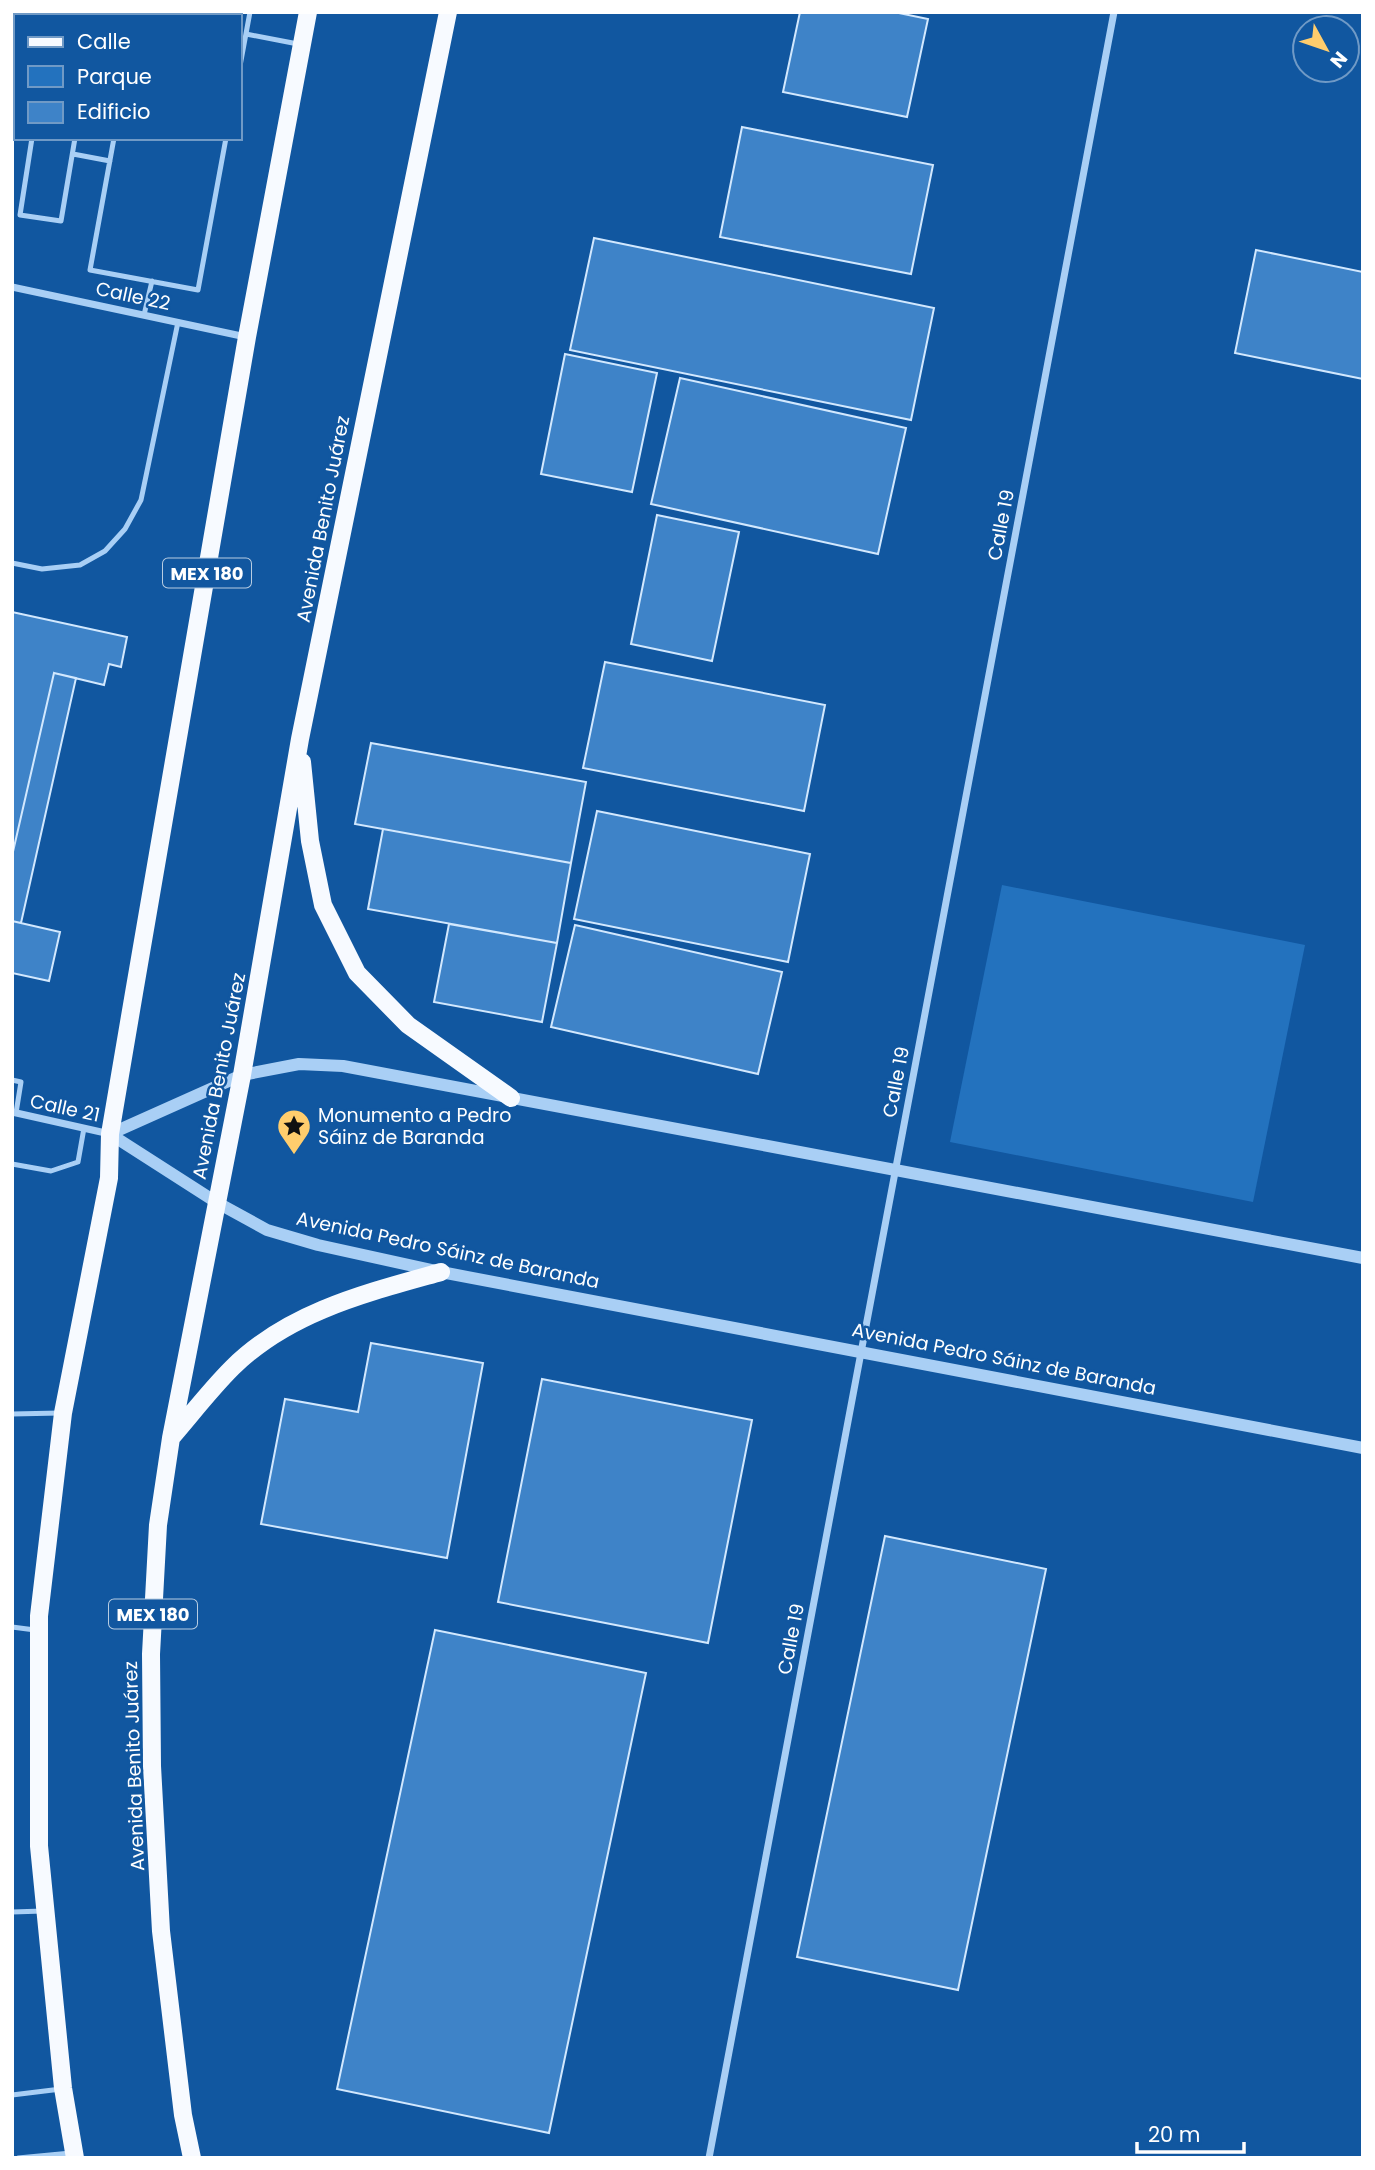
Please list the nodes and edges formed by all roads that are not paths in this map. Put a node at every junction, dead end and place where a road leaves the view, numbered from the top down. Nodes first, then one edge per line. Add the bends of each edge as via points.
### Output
1 (250, 12) edge
2 (307, 12) edge
3 (447, 12) edge
4 (1114, 12) edge
5 (246, 34) junction
6 (302, 44) junction
7 (242, 55) edge
8 (32, 140) edge
9 (75, 140) edge
10 (114, 140) edge
11 (226, 140) edge
12 (73, 154) junction
13 (110, 161) junction
14 (152, 281) junction
15 (12, 287) edge
16 (144, 315) junction
17 (178, 322) junction
18 (247, 337) junction
19 (12, 563) edge
20 (300, 739) junction
21 (242, 1075) junction
22 (12, 1080) edge
23 (511, 1098) junction
24 (14, 1113) edge
25 (84, 1128) junction
26 (110, 1134) junction
27 (12, 1164) edge
28 (895, 1170) junction
29 (216, 1202) junction
30 (1363, 1258) edge
31 (441, 1272) junction
32 (861, 1351) junction
33 (63, 1413) junction
34 (12, 1414) edge
35 (171, 1438) junction
36 (1363, 1448) edge
37 (12, 1627) edge
38 (38, 1630) junction
39 (46, 1911) junction
40 (12, 1912) edge
41 (63, 2088) junction
42 (12, 2095) edge
43 (75, 2155) edge
44 (18, 2158) edge
45 (192, 2158) edge
46 (709, 2158) edge

1 - 5 lane
2 - 6 main road, MEX 180
3 - 20 main road, Avenida Benito Juárez / MEX 180
4 - 28 street, Calle 19
5 - 6 lane
5 - 7 lane
6 - 18 main road, MEX 180
8 - 12 lane via 20,215 61,221
9 - 12 lane
10 - 13 lane
11 - 14 lane via 198,290
12 - 13 lane
13 - 14 lane via 90,270
14 - 16 lane
15 - 16 street, Calle 22
16 - 17 street, Calle 22
17 - 18 street, Calle 22
17 - 19 lane via 141,500 125,528 105,551 80,565 42,569
18 - 26 main road, MEX 180
20 - 21 main road, Avenida Benito Juárez / MEX 180
20 - 23 main road via 310,841 323,905 357,973 408,1025
21 - 23 street via 299,1064 344,1066
21 - 26 street
21 - 29 main road, Avenida Benito Juárez / MEX 180
22 - 24 lane via 21,1082
23 - 28 street
24 - 25 street, Calle 21
25 - 26 street, Calle 21
25 - 27 lane via 78,1162 51,1171
26 - 29 street, Avenida Pedro Sáinz de Baranda
26 - 33 main road, MEX 180 via 109,1178
28 - 30 street
28 - 32 street, Calle 19
29 - 31 street, Avenida Pedro Sáinz de Baranda via 267,1230
29 - 35 main road, Avenida Benito Juárez / MEX 180
31 - 32 street, Avenida Pedro Sáinz de Baranda
31 - 35 main road via 352,1297 284,1327 232,1367
32 - 36 street, Avenida Pedro Sáinz de Baranda
32 - 46 street, Calle 19
33 - 34 lane
33 - 38 main road, MEX 180
35 - 45 main road, Avenida Benito Juárez / MEX 180 via 158,1538 151,1654 152,1766 161,1931
37 - 38 lane
38 - 39 main road, MEX 180 via 39,1846
39 - 40 lane
39 - 41 main road, MEX 180
41 - 42 lane
41 - 43 main road, MEX 180
43 - 44 lane

